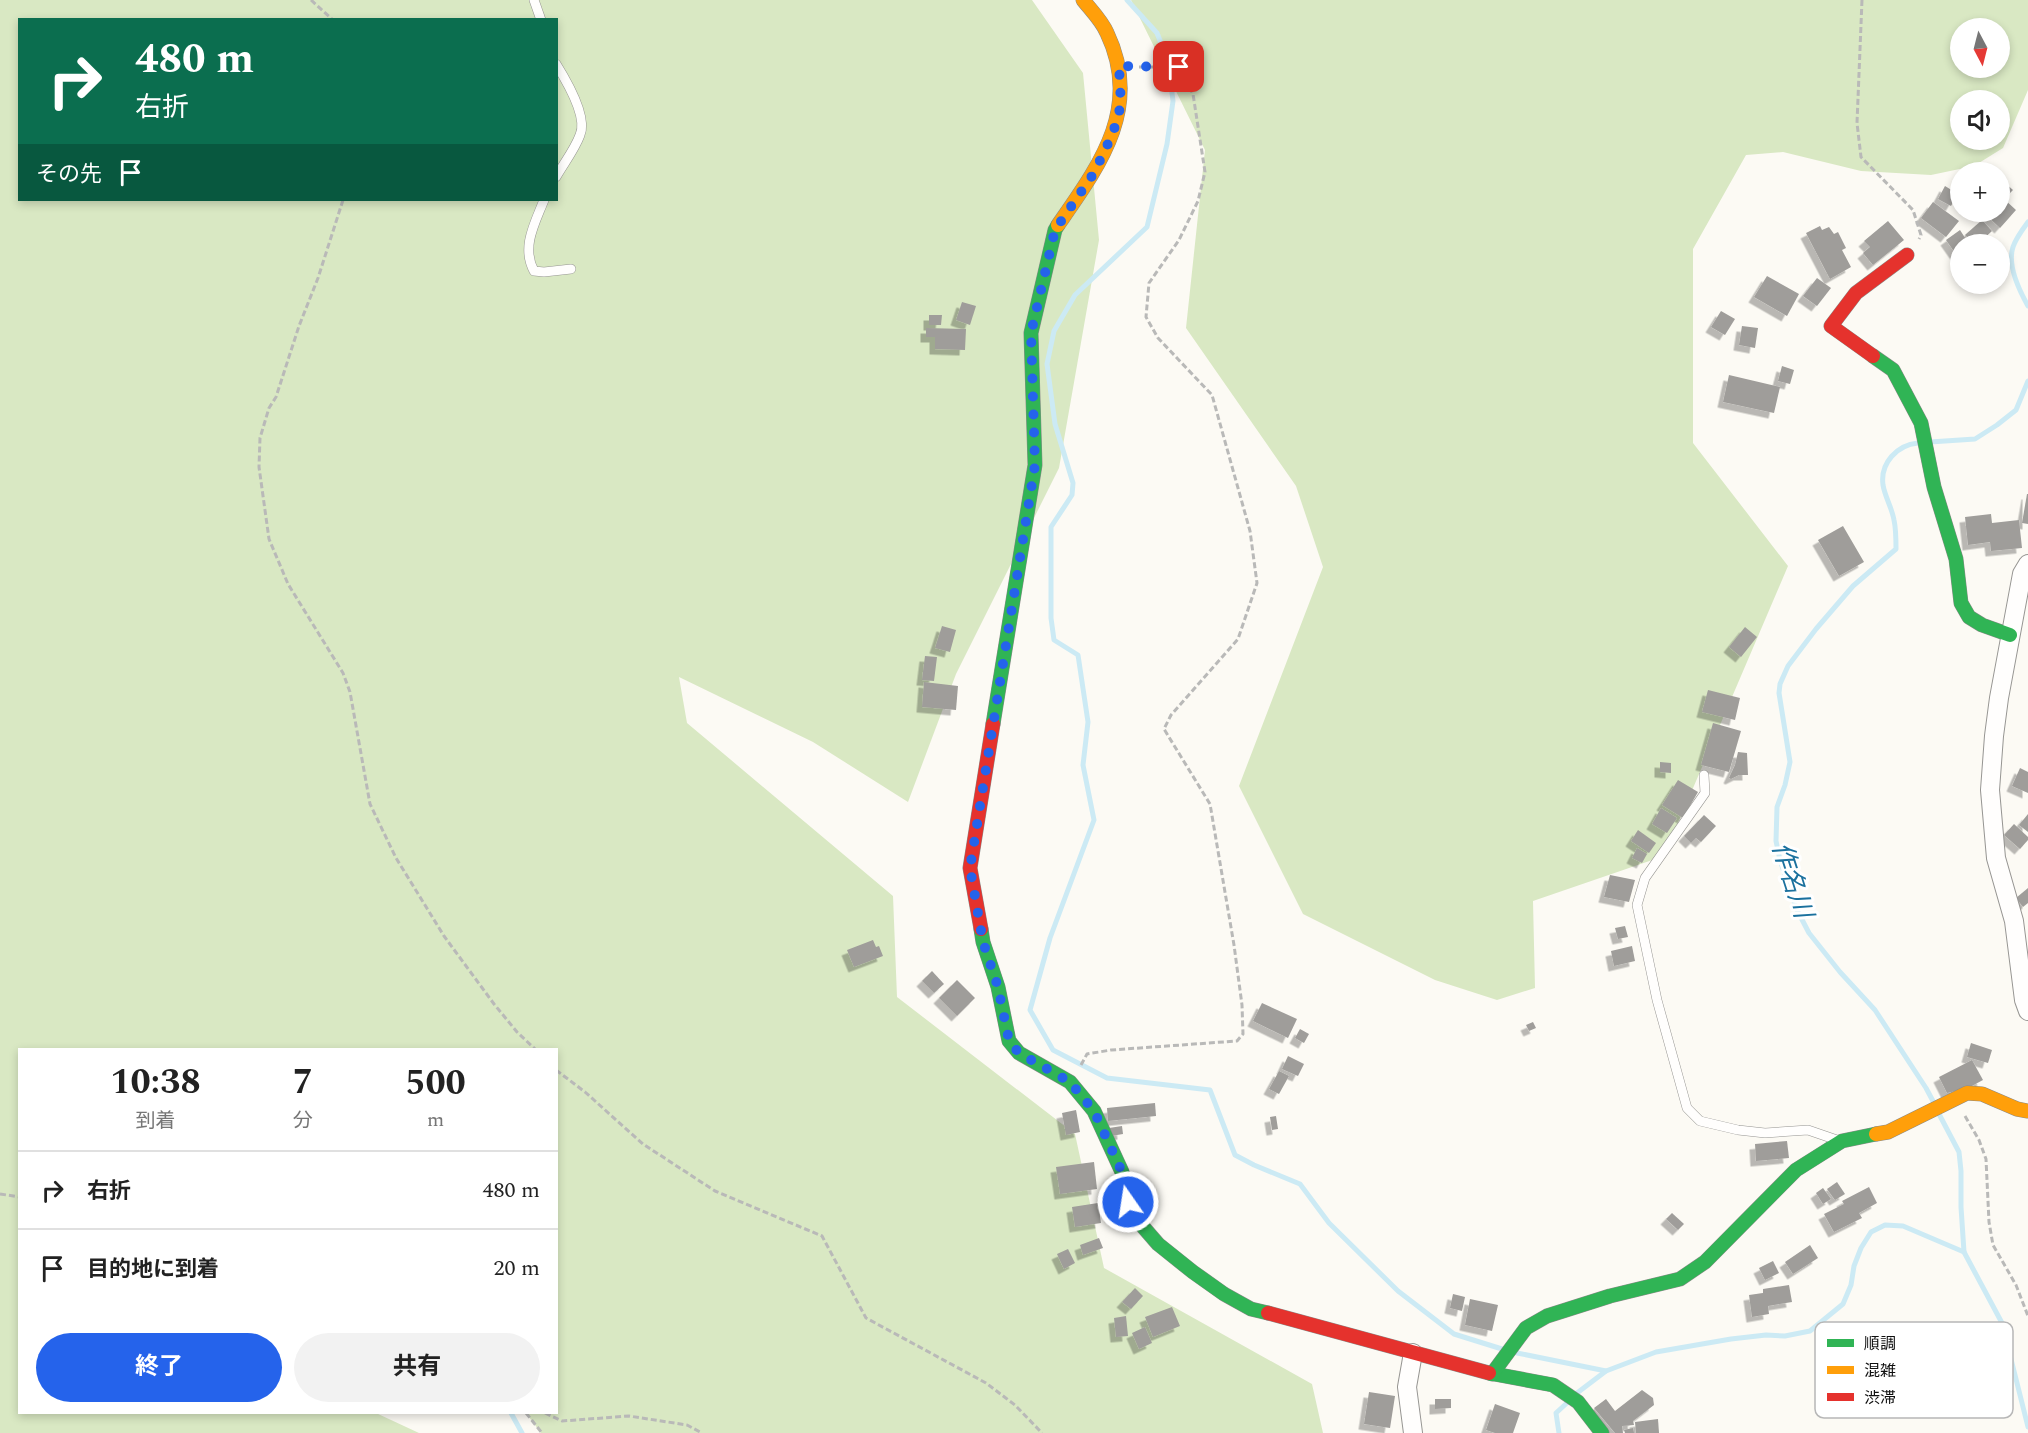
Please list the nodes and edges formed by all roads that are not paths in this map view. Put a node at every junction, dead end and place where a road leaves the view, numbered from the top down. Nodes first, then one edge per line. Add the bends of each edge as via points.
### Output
1 (534, 0) edge
2 (1083, 0) edge
3 (540, 18) edge
4 (558, 67) edge
5 (558, 174) edge
6 (544, 201) edge
7 (1907, 255) road end
8 (571, 269) dead end
9 (2028, 564) edge
10 (2010, 635) junction
11 (1704, 775) dead end
12 (2028, 1011) edge
13 (2028, 1111) edge
14 (1842, 1142) junction
15 (1413, 1353) junction
16 (1492, 1374) junction
17 (1413, 1433) edge
18 (1602, 1433) edge

1 - 3 lane
2 - 15 street via 1107,32 1119,66 1121,105 1094,173 1055,230 1031,333 1035,465 970,868 983,942 998,987 1009,1041 1019,1053 1070,1082 1094,1111 1122,1172 1128,1202 1158,1244 1224,1294 1251,1309
4 - 5 lane via 579,109 582,133
6 - 8 lane via 529,238 528,261 534,271
7 - 10 street via 1856,294 1831,326 1893,370 1921,423 1934,487 1956,559 1961,603 1969,617
9 - 10 street via 2022,574
10 - 12 street via 1990,790 1996,858 2014,921
11 - 14 lane via 1705,793 1646,878 1637,905 1687,1108 1700,1121 1737,1130 1808,1130
13 - 14 street via 1982,1094 1967,1093 1888,1132
14 - 16 street via 1796,1170 1705,1262 1680,1279 1547,1316 1526,1328
15 - 16 street
15 - 17 street via 1407,1387
16 - 18 street via 1553,1385 1578,1402

